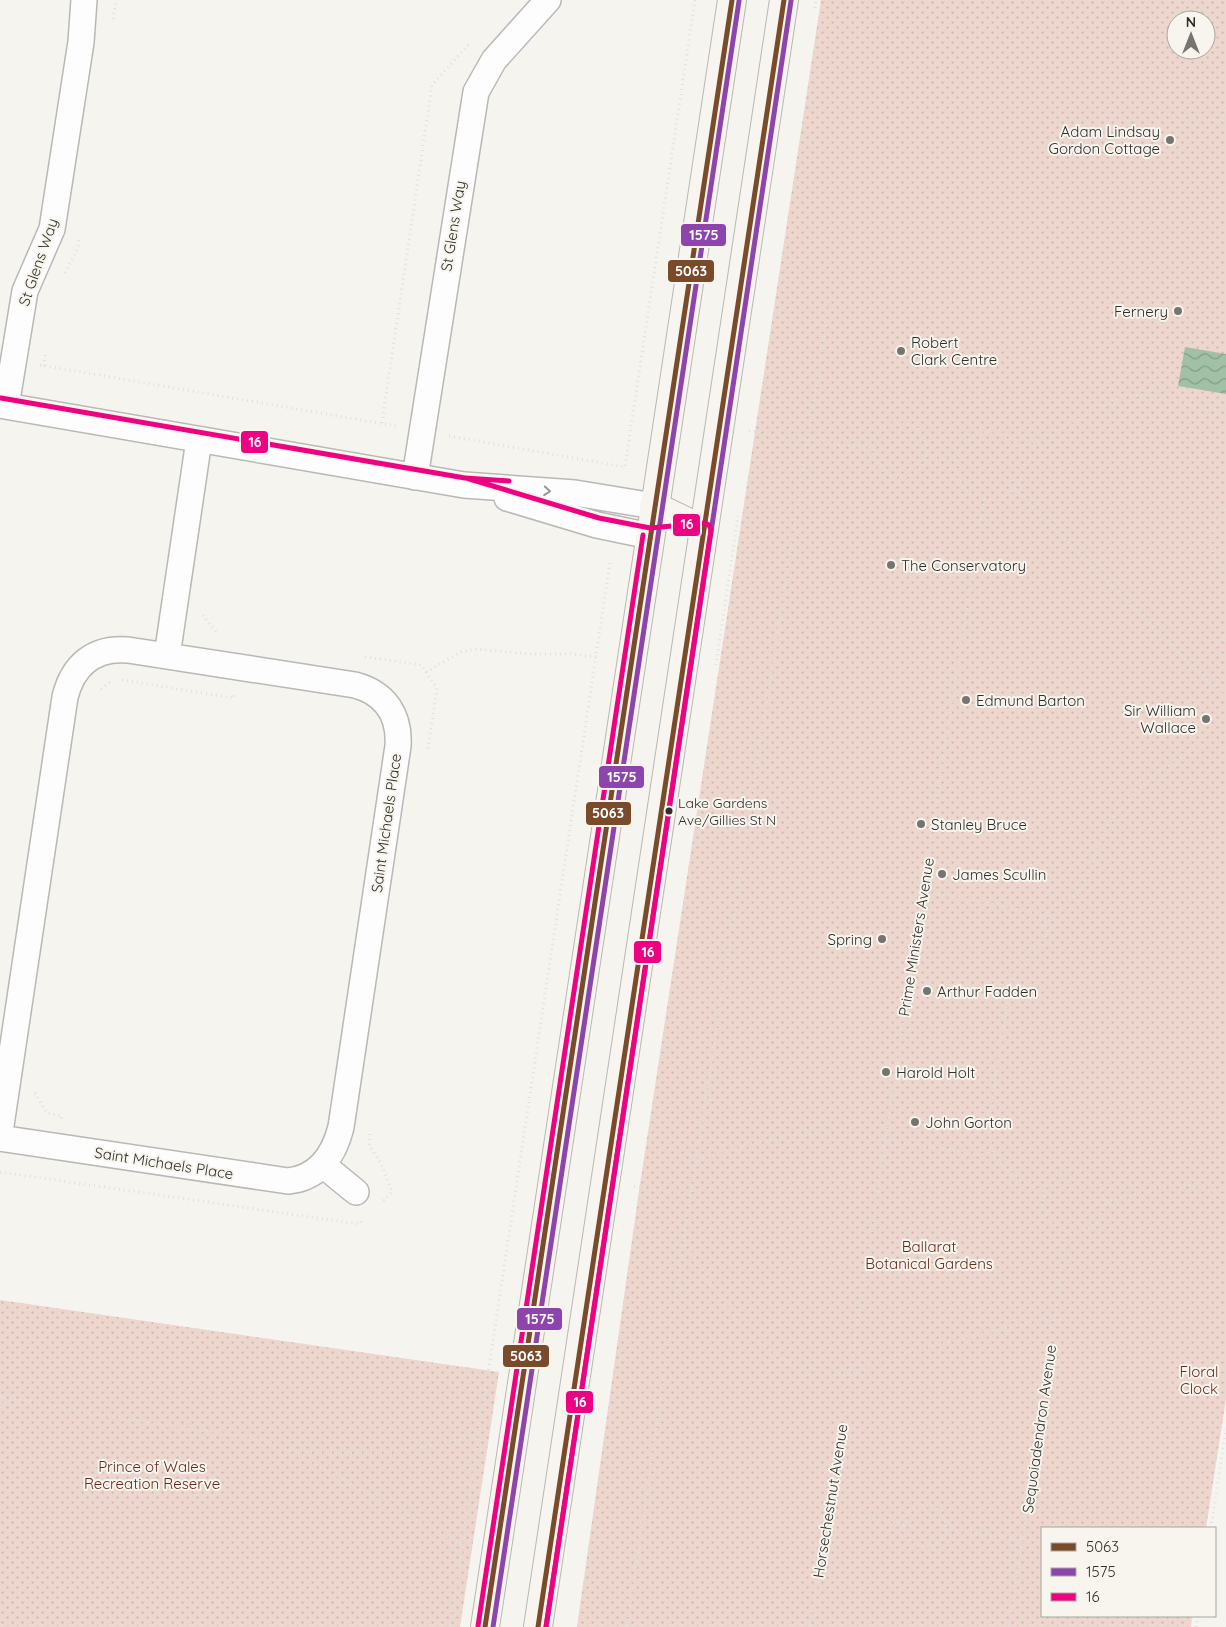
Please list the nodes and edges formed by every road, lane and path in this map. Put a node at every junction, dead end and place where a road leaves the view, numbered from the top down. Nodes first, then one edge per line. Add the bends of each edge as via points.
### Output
1 (84, 0) edge
2 (548, 0) edge
3 (695, 0) edge
4 (732, 0) edge
5 (784, 0) edge
6 (470, 42) dead end
7 (1226, 105) edge
8 (1159, 113) dead end
9 (1224, 121) edge
10 (828, 307) dead end
11 (1159, 358) dead end
12 (14, 360) junction
13 (1151, 396) junction
14 (3, 405) edge
15 (1226, 412) edge
16 (382, 423) junction
17 (422, 431) junction
18 (749, 431) dead end
19 (807, 438) junction
20 (199, 440) junction
21 (873, 449) junction
22 (1020, 449) junction
23 (926, 455) junction
24 (956, 460) junction
25 (415, 477) junction
26 (464, 485) junction
27 (1015, 489) junction
28 (984, 499) junction
29 (654, 506) junction
30 (1226, 510) edge
31 (704, 530) junction
32 (650, 536) junction
33 (610, 562) dead end
34 (1226, 572) edge
35 (203, 615) dead end
36 (1226, 631) edge
37 (224, 635) dead end
38 (167, 656) junction
39 (364, 657) dead end
40 (596, 657) junction
41 (239, 667) junction
42 (426, 672) junction
43 (1216, 685) junction
44 (96, 692) dead end
45 (1226, 695) edge
46 (1226, 734) edge
47 (427, 756) dead end
48 (923, 892) junction
49 (1046, 916) junction
50 (36, 1085) dead end
51 (372, 1126) dead end
52 (0, 1132) edge
53 (0, 1138) edge
54 (884, 1140) junction
55 (57, 1146) junction
56 (994, 1152) junction
57 (698, 1159) junction
58 (323, 1165) junction
59 (0, 1172) edge
60 (634, 1186) dead end
61 (356, 1192) dead end
62 (1043, 1192) junction
63 (691, 1195) junction
64 (1226, 1195) edge
65 (1106, 1202) junction
66 (379, 1205) dead end
67 (366, 1218) dead end
68 (1066, 1231) junction
69 (684, 1240) junction
70 (1054, 1316) junction
71 (851, 1376) junction
72 (1, 1396) edge
73 (0, 1418) edge
74 (1226, 1429) edge
75 (479, 1435) junction
76 (288, 1450) junction
77 (829, 1510) junction
78 (904, 1524) junction
79 (1211, 1527) edge
80 (946, 1529) junction
81 (1024, 1540) junction
82 (462, 1545) junction
83 (450, 1627) edge
84 (486, 1627) edge
85 (538, 1627) edge
86 (627, 1627) edge
87 (810, 1627) edge
88 (1009, 1627) edge

1 - 12 street, St Glens Way via 81,42 52,229 25,291
2 - 17 street, St Glens Way via 494,60 476,92
3 - 17 path via 625,467
4 - 29 main road
5 - 31 main road
6 - 16 path via 432,85
7 - 9 path
8 - 9 path
10 - 19 path
11 - 13 path
12 - 14 street, St Glens Way
12 - 16 path
13 - 15 path
13 - 22 path via 1125,395
14 - 20 street
16 - 17 path
17 - 25 street, St Glens Way
18 - 19 path
19 - 21 path
19 - 57 path
20 - 25 street
20 - 38 street
21 - 23 path via 878,465 892,475 909,475 917,470
21 - 23 path via 879,432 894,423 903,423 919,431 924,438
22 - 24 path via 1004,435 984,432 966,441
22 - 27 path via 1023,470
23 - 24 path
24 - 28 path via 962,485 968,492
25 - 26 street
26 -> 29 street via 575,493
26 - 32 street via 597,525
27 - 28 path via 1006,496
27 - 43 path via 1197,670
28 - 48 path, Prime Ministers Avenue
29 - 31 main road
29 - 32 main road
30 - 34 path via 1216,520 1212,542 1214,558
31 - 32 main road
31 - 85 main road
32 - 84 main road
33 - 40 path
35 - 37 path via 216,633
36 - 43 path
38 - 41 street, Saint Michaels Place
38 - 52 street, Saint Michaels Place via 121,649 97,653 80,665 69,683
39 - 42 path via 421,665
40 - 42 path via 476,649 461,652
40 - 75 path
41 - 44 path via 234,698 114,679
41 - 58 street, Saint Michaels Place via 363,687 385,701 398,729 341,1127 336,1144
42 - 47 path via 437,688
43 - 45 path
46 - 49 path via 1162,770 1132,795 1105,830 1081,888 1054,906
48 - 49 path
48 - 54 path, Prime Ministers Avenue
49 - 56 path via 1046,941 1012,980 992,1107 990,1142
50 - 55 path via 35,1095 47,1113 62,1116
51 - 66 path via 369,1145 392,1192
53 - 55 street, Saint Michaels Place
54 - 56 path via 980,1155
54 - 57 path via 815,1131
54 - 71 path, Prime Ministers Avenue
55 - 58 street, Saint Michaels Place via 288,1181 305,1178
56 - 62 path via 1009,1170
57 - 63 path
58 - 61 street
59 - 67 path via 359,1224
60 - 63 path
62 - 65 path via 1056,1174 1070,1169 1081,1170 1098,1180
62 - 68 path via 1044,1213 1056,1227
63 - 69 path
64 - 65 path via 1186,1186 1167,1186
65 - 68 path via 1096,1223 1077,1232
68 - 70 path, Sequoiadendron Avenue
69 - 71 path via 724,1304 751,1337 786,1360
69 - 86 path
70 - 71 path via 889,1357
70 - 81 path, Sequoiadendron Avenue
71 - 77 path, Horsechestnut Avenue
72 - 73 path
72 - 76 path via 147,1423 259,1439
74 - 79 path
75 - 76 path via 408,1451 347,1454
75 - 82 path
76 - 82 path
77 - 78 path
77 - 87 path, Horsechestnut Avenue
78 - 80 path via 906,1536 925,1547 937,1544
78 - 80 path via 911,1510 918,1505 930,1505 942,1512 946,1518
80 - 81 path
81 - 88 path, Sequoiadendron Avenue
82 - 83 path

